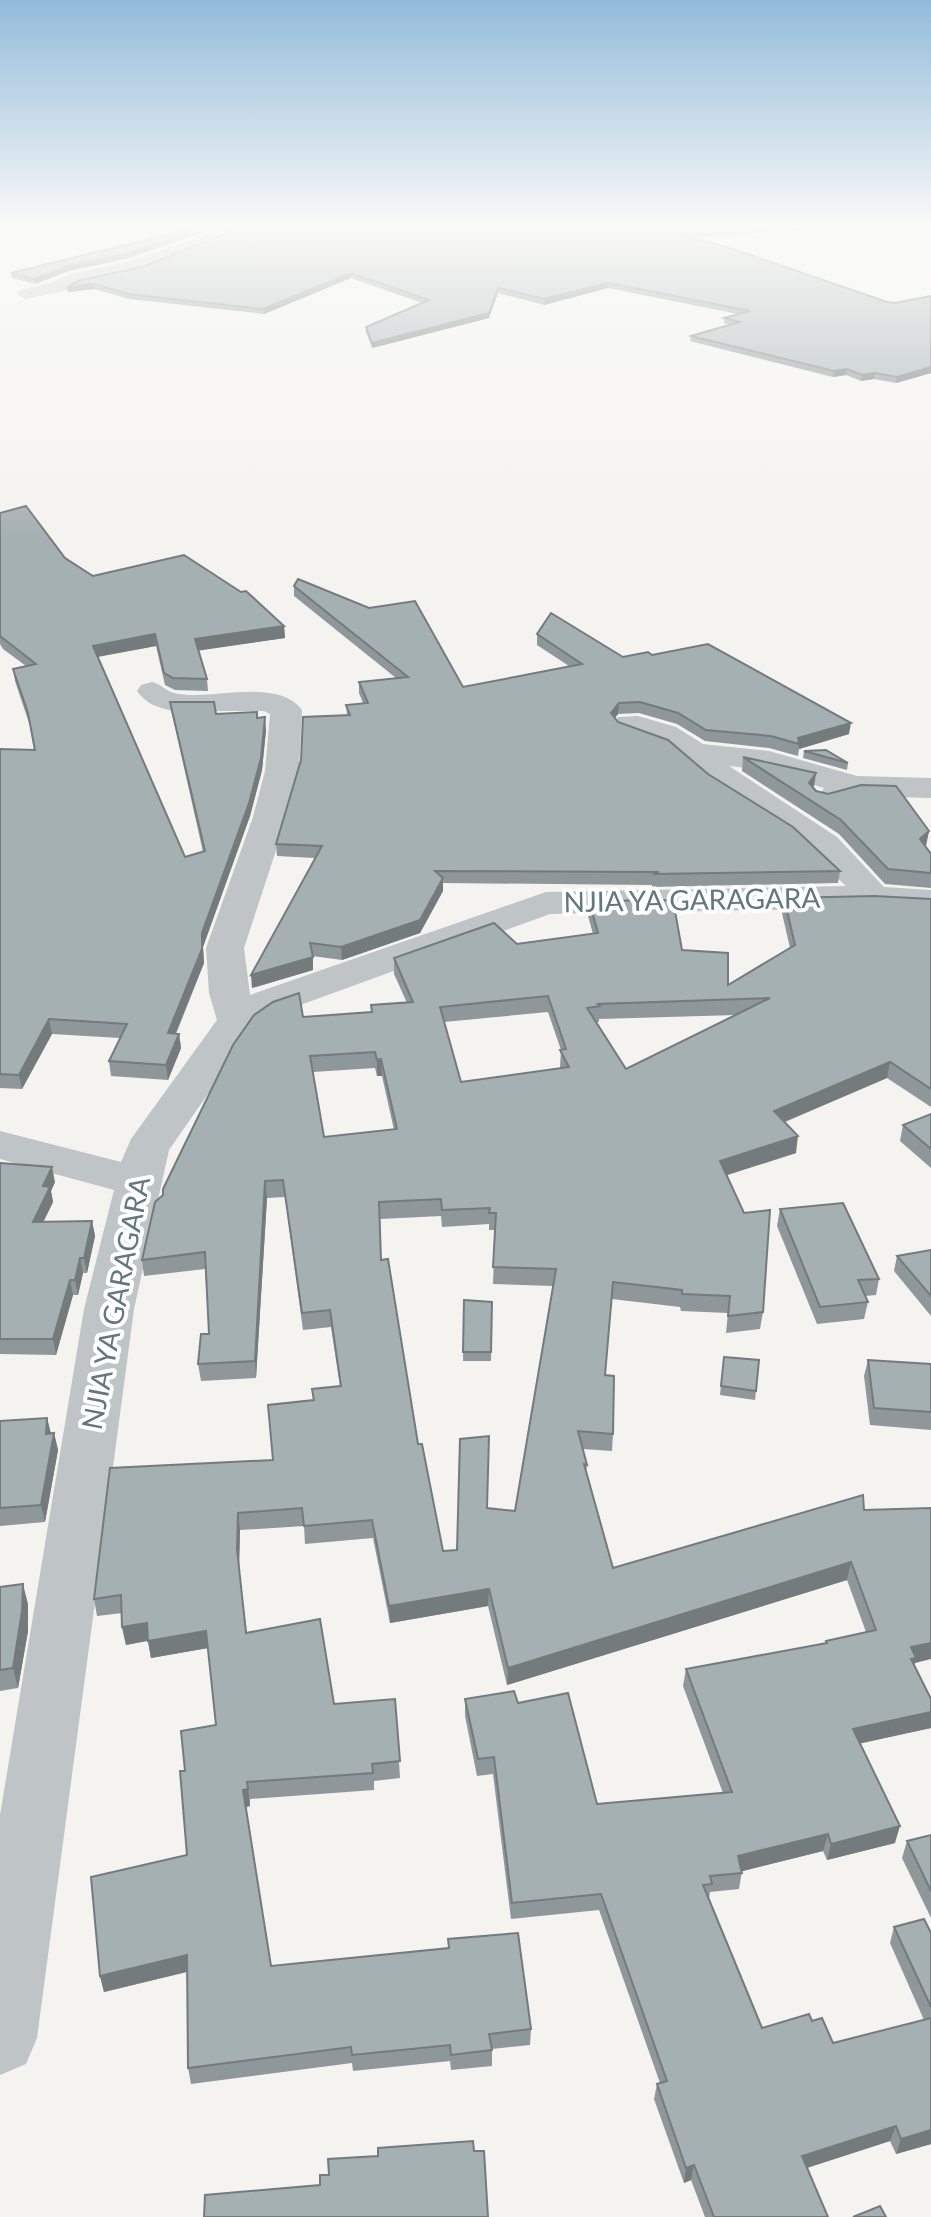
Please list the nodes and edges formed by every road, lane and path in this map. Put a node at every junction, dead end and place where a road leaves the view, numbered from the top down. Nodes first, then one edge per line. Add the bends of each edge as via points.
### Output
1 (152, 691) dead end
2 (629, 724) edge
3 (695, 753) junction
4 (855, 786) junction
5 (931, 788) edge
6 (779, 810) junction
7 (873, 897) junction
8 (931, 901) edge
9 (238, 1020) junction
10 (0, 1145) edge
11 (139, 1182) junction
12 (0, 2038) edge

1 - 9 street via 172,702 269,702 286,710 282,771 225,948 229,993
2 - 3 street via 655,729
3 - 4 street via 769,761
3 - 6 street via 720,776
4 - 5 street
4 - 6 street
6 - 7 street via 856,872
7 - 8 street, NJIA YA GARAGARA
7 - 9 street, NJIA YA GARAGARA via 546,903 259,1006
9 - 11 street, NJIA YA GARAGARA via 147,1149
10 - 11 street
11 - 12 street, NJIA YA GARAGARA via 109,1309

